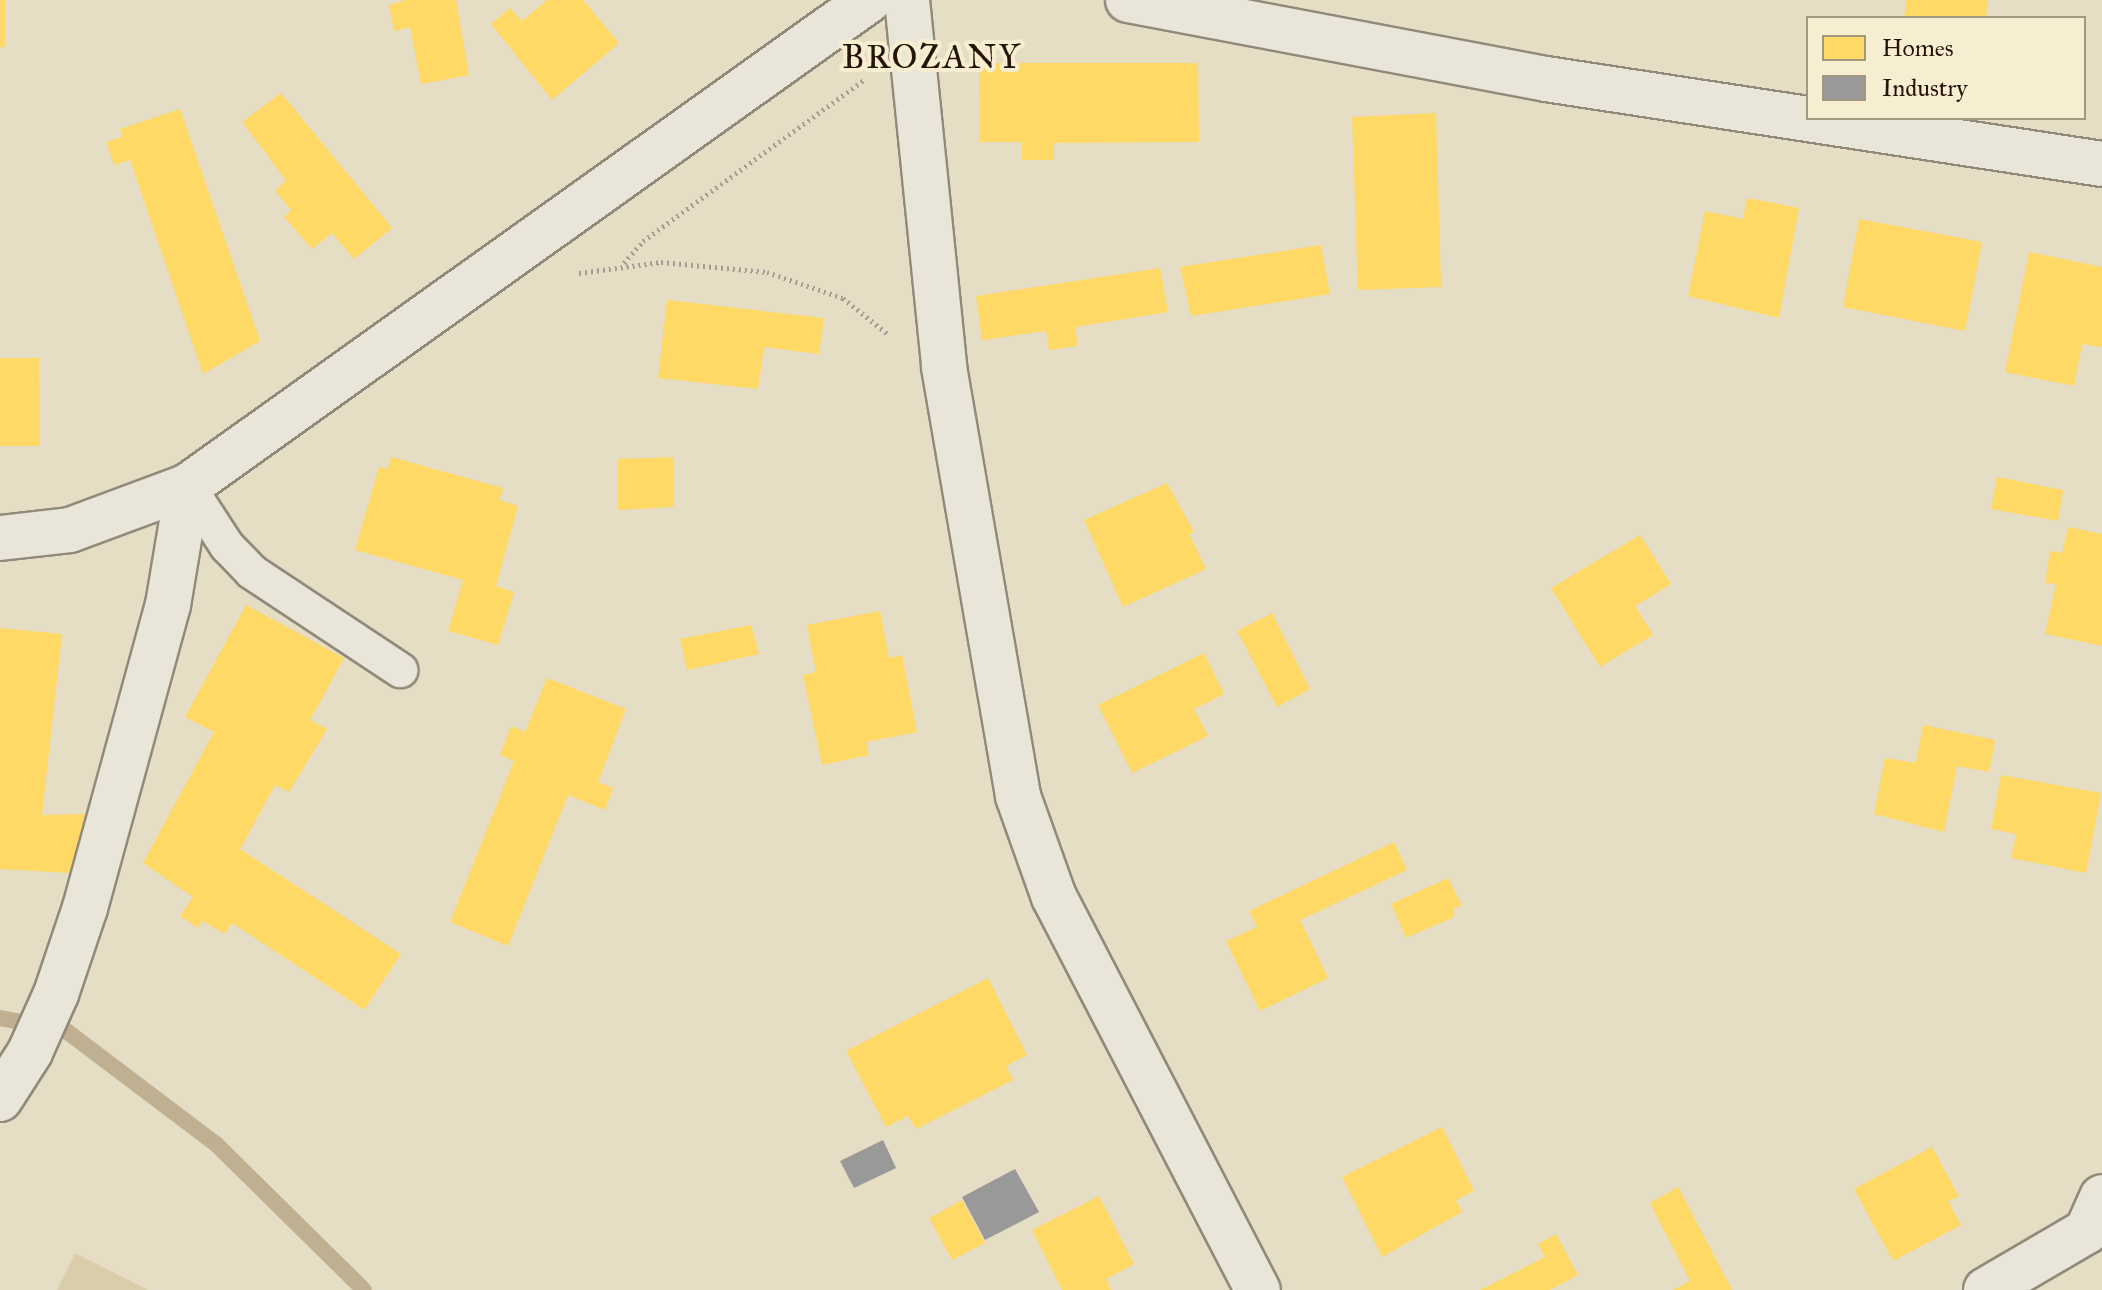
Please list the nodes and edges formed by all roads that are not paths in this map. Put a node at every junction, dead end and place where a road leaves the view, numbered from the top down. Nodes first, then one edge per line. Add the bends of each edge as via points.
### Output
1 (869, 0) edge
2 (907, 0) edge
3 (1128, 0) edge
4 (1806, 119) edge
5 (1814, 120) edge
6 (2102, 164) edge
7 (188, 486) junction
8 (0, 538) edge
9 (400, 670) dead end
10 (0, 1099) edge
11 (2102, 1197) edge
12 (1258, 1290) edge
13 (1986, 1290) edge

1 - 7 street
2 - 12 street via 944,367 1018,796 1031,845
3 - 4 street via 1546,79
5 - 6 street
7 - 8 street via 70,530
7 - 9 lane via 227,546 252,572
7 - 10 street via 168,605 56,994 30,1052
11 - 13 street via 2087,1231

